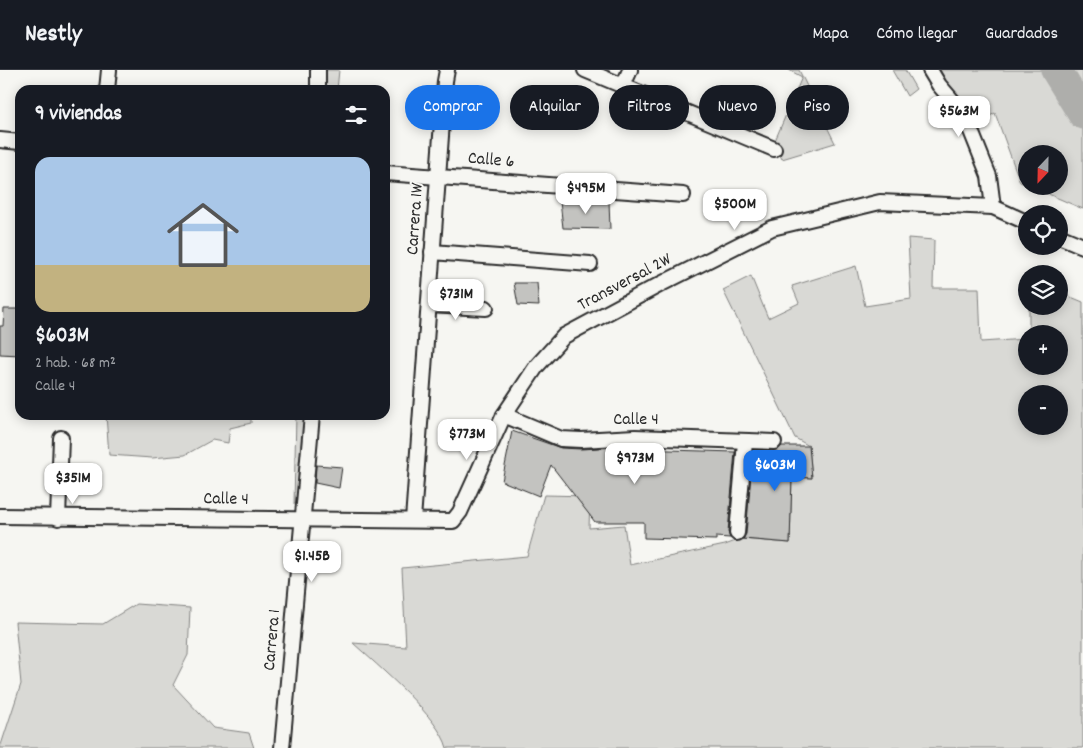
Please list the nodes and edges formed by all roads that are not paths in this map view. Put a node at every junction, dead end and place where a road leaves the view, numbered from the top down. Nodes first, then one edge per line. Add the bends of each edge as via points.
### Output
1 (108, 70) edge
2 (318, 70) edge
3 (447, 70) edge
4 (585, 70) edge
5 (630, 70) edge
6 (930, 70) edge
7 (107, 85) edge
8 (318, 85) edge
9 (621, 85) edge
10 (623, 85) edge
11 (689, 114) edge
12 (0, 140) edge
13 (15, 142) edge
14 (774, 149) dead end
15 (390, 173) edge
16 (438, 176) junction
17 (683, 195) dead end
18 (993, 207) junction
19 (1018, 218) edge
20 (1068, 240) edge
21 (1083, 246) edge
22 (432, 252) junction
23 (590, 264) dead end
24 (428, 305) junction
25 (486, 308) dead end
26 (504, 415) junction
27 (312, 420) edge
28 (60, 438) dead end
29 (745, 442) junction
30 (774, 442) dead end
31 (0, 516) edge
32 (58, 518) junction
33 (304, 520) junction
34 (413, 520) junction
35 (453, 521) joint
36 (737, 533) dead end
37 (282, 748) edge

1 - 7 street
2 - 8 street
3 - 16 street, Carrera 1W
4 - 9 street
5 - 10 street
6 - 18 street via 972,131 989,176
11 - 14 street
12 - 13 street
15 - 16 street, Calle 6
16 - 17 street, Calle 6
16 - 22 street, Carrera 1W
18 - 19 street, Transversal 2W
18 - 26 street, Transversal 2W via 880,202 772,228 564,336 536,367
20 - 21 street
22 - 23 street
22 - 24 street, Carrera 1W
24 - 25 street
24 - 34 street, Carrera 1W
26 - 29 street, Calle 4 via 562,439 635,437
26 - 35 street, Transversal 2W
27 - 33 street, Carrera 1
28 - 32 street
29 - 30 street, Calle 4
29 - 36 street
31 - 32 street, Calle 4
32 - 33 street, Calle 4
33 - 34 street, Calle 4
33 - 37 street, Carrera 1
34 - 35 street, Calle 4

